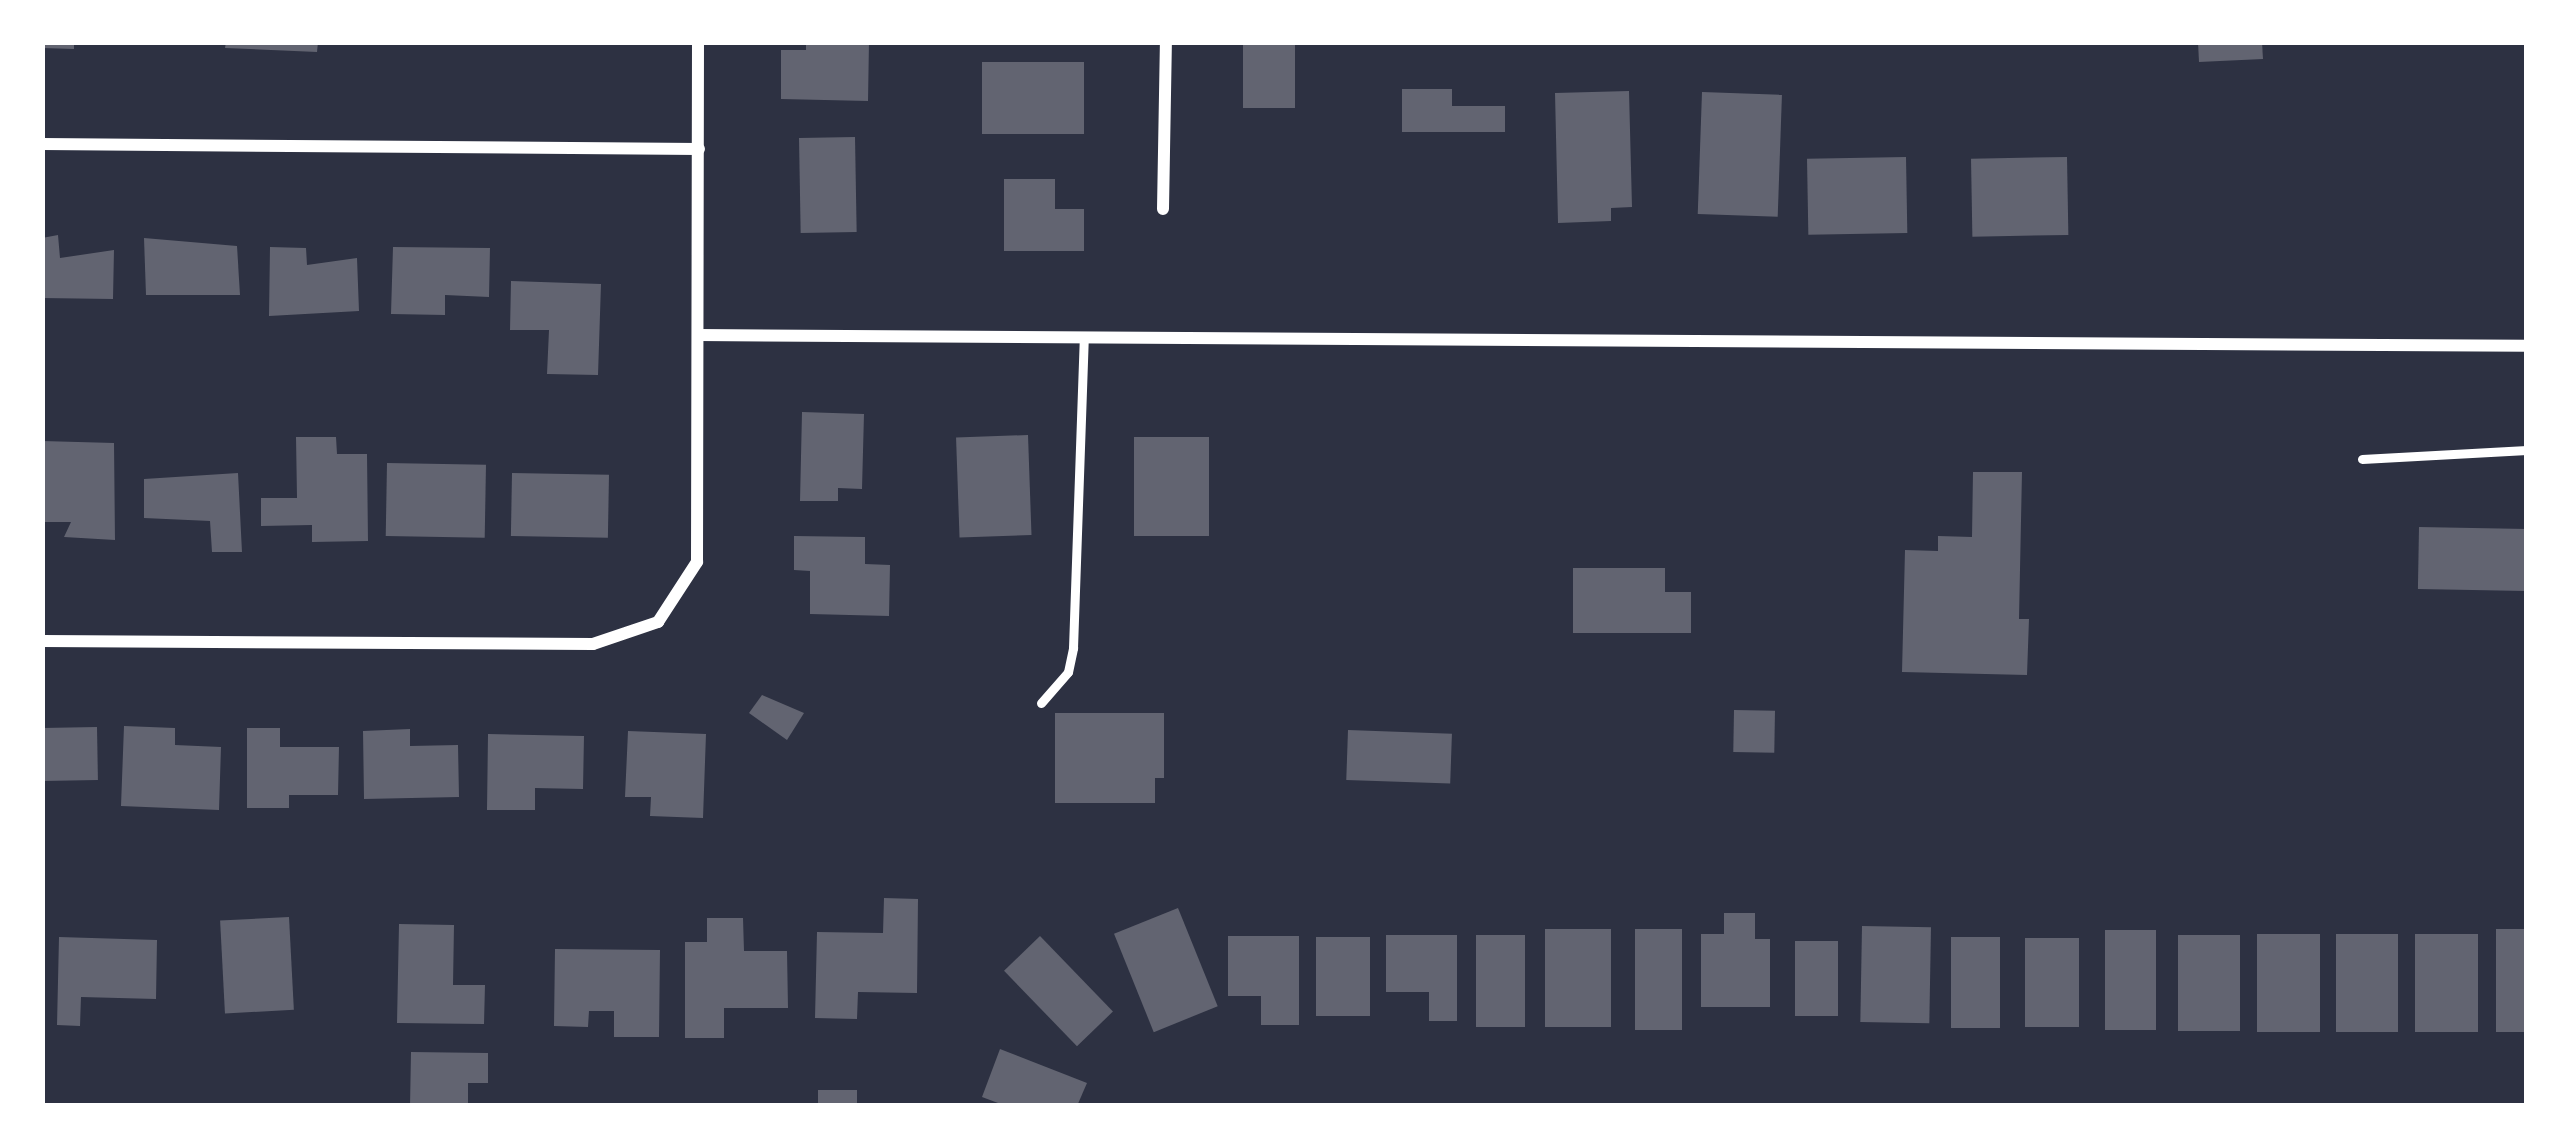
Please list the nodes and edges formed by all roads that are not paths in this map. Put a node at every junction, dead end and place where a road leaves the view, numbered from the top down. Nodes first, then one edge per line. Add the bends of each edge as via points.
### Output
1 (698, 42) edge
2 (1166, 42) edge
3 (42, 144) edge
4 (699, 149) junction
5 (1163, 209) dead end
6 (698, 335) junction
7 (1084, 337) junction
8 (2527, 346) edge
9 (2527, 450) edge
10 (2362, 460) dead end
11 (42, 641) edge
12 (1041, 703) dead end

1 - 4 street
2 - 5 street
3 - 4 street
4 - 6 street
6 - 7 street
6 - 11 street via 697,562 658,622 593,644
7 - 8 street
7 - 12 lane via 1073,649 1068,672
9 - 10 lane

